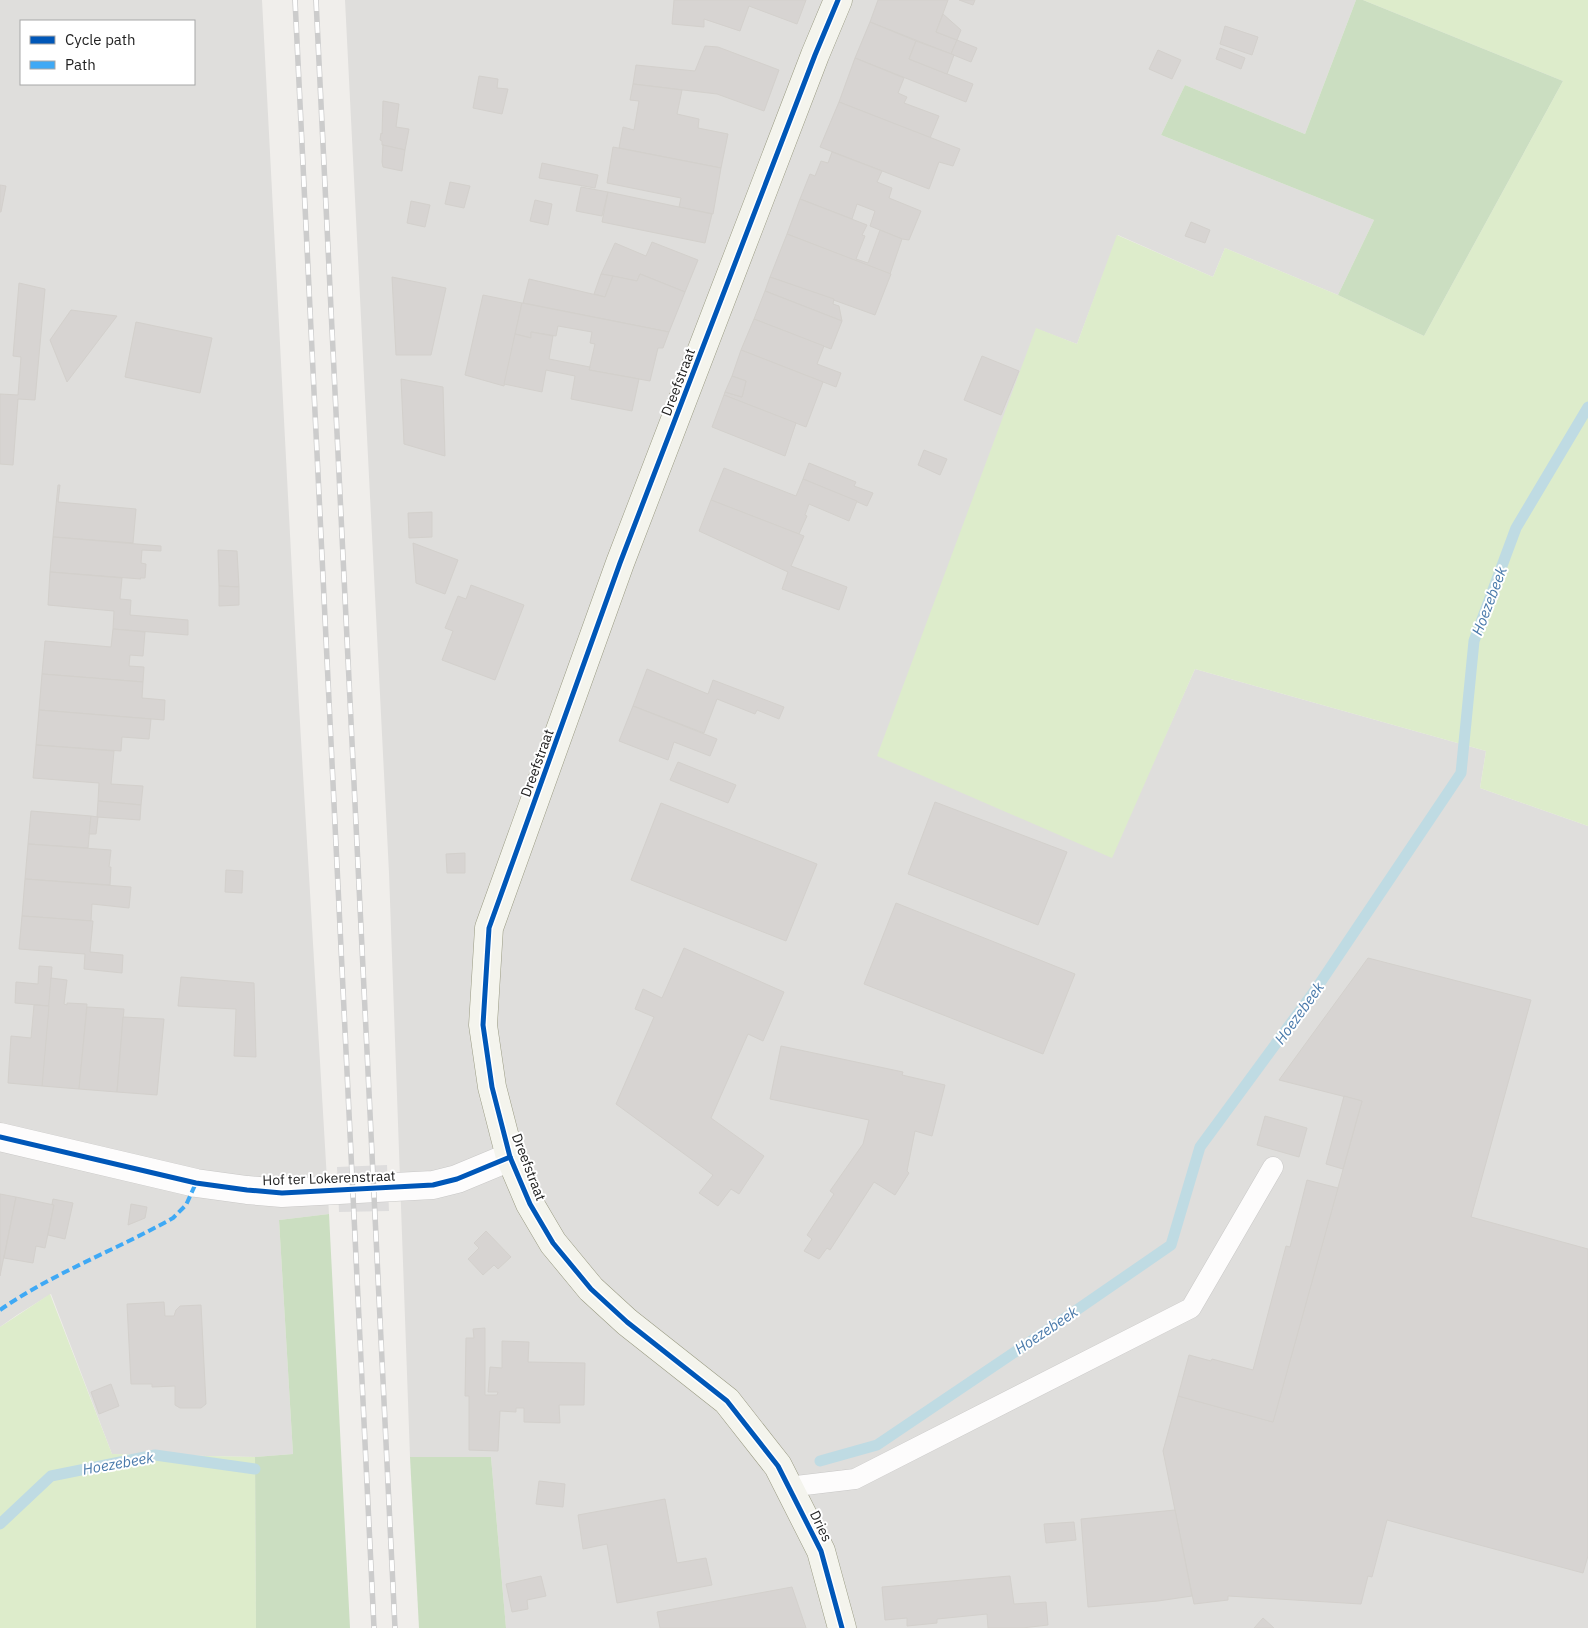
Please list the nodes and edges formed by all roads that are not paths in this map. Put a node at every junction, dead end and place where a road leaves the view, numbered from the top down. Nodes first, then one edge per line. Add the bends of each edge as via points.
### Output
1 (838, 0) edge
2 (0, 1137) edge
3 (510, 1157) junction
4 (1273, 1167) dead end
5 (783, 1477) junction
6 (842, 1628) edge

1 - 3 street, Dreefstraat via 620,563 489,928 483,1025 492,1087
2 - 3 street, Hof ter Lokerenstraat via 196,1183 282,1193 433,1185 457,1179
3 - 5 street, Dreefstraat via 530,1204 553,1243 591,1289 627,1322 727,1401
4 - 5 lane via 1191,1308 855,1479
5 - 6 street, Dries via 821,1551

